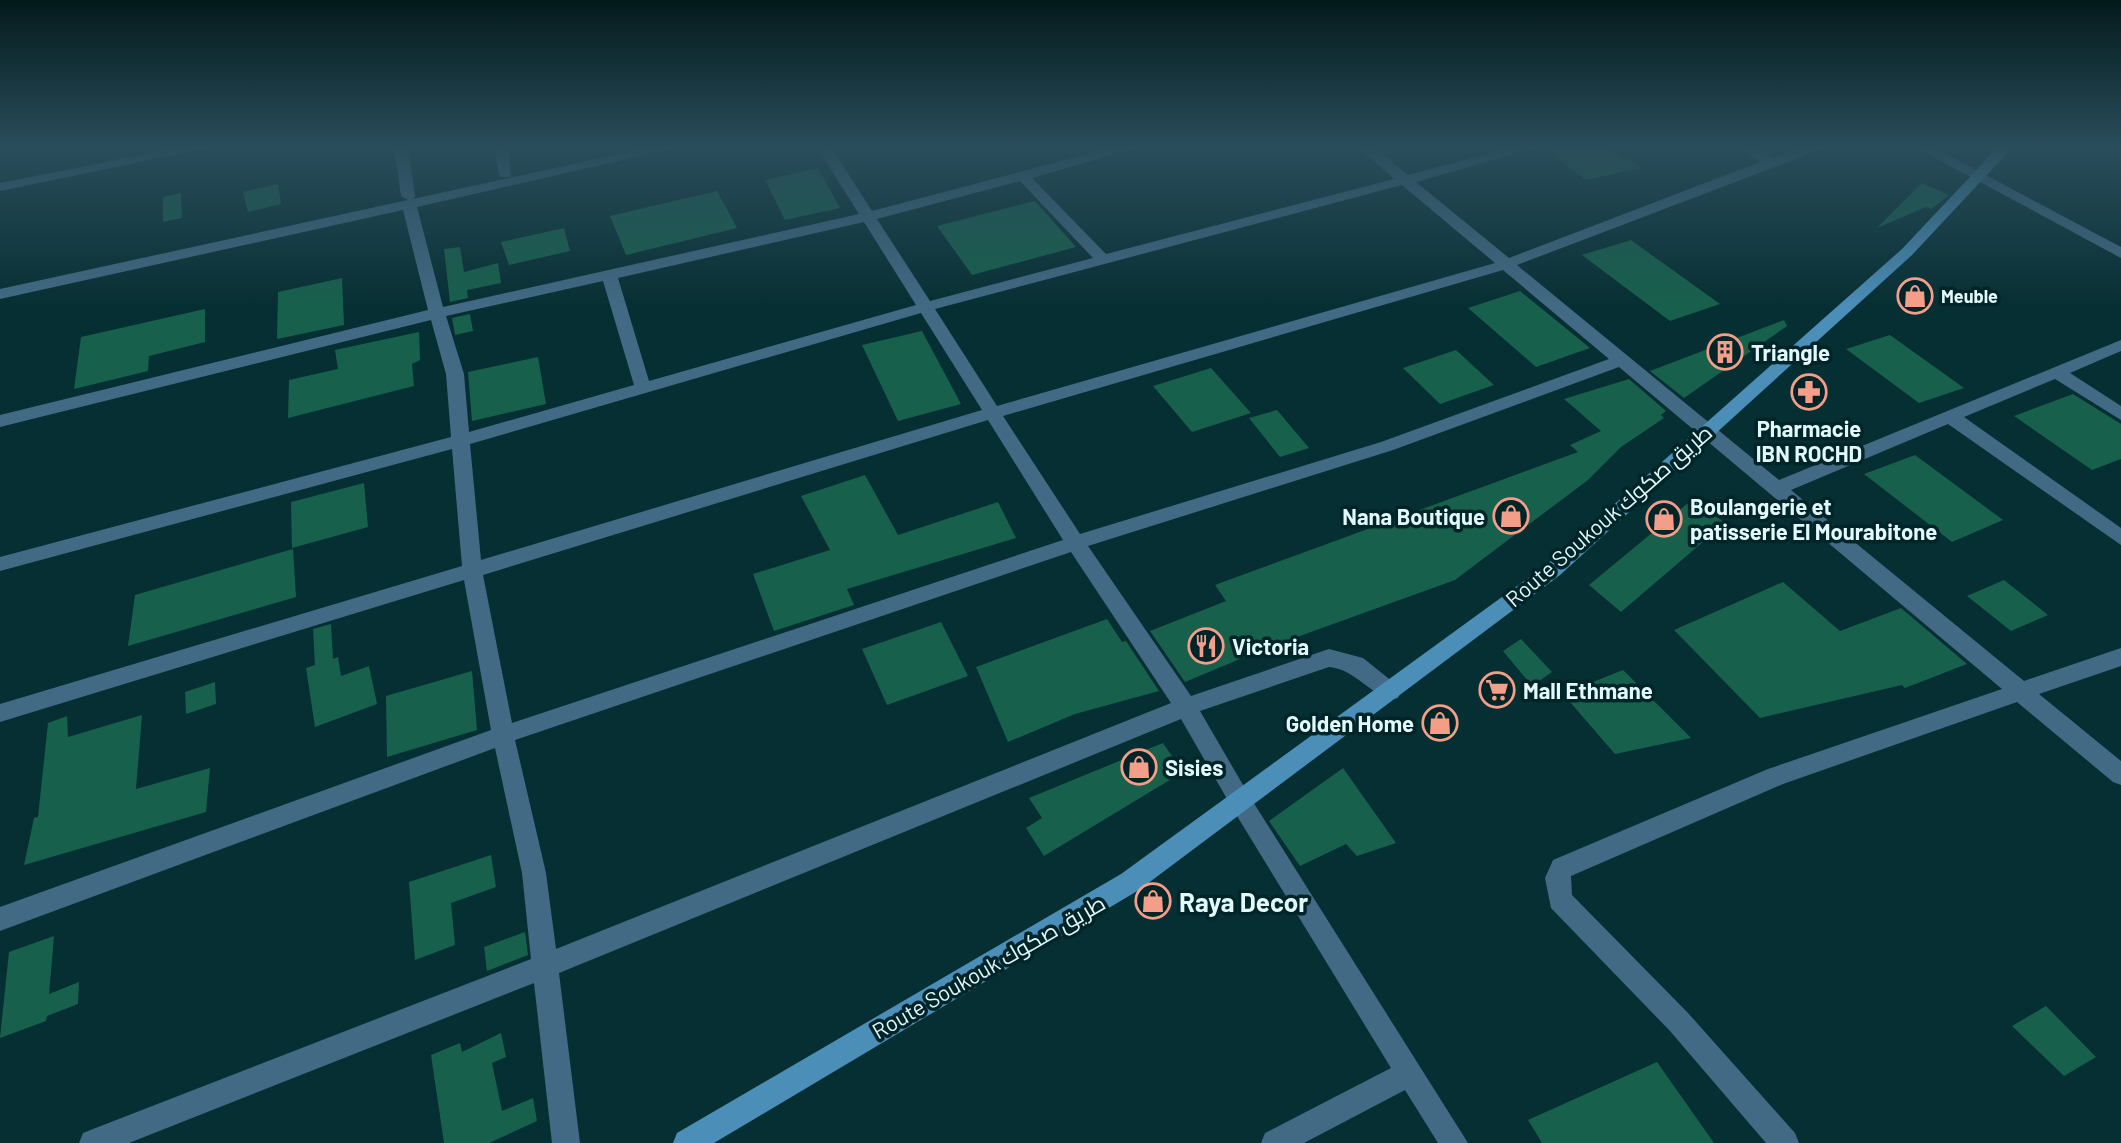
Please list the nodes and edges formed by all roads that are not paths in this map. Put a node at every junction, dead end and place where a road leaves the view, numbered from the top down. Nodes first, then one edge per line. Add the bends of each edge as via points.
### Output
1 (406, 200) edge
2 (407, 200) edge
3 (408, 200) edge
4 (857, 200) edge
5 (932, 200) edge
6 (1046, 200) edge
7 (1329, 200) edge
8 (1430, 200) edge
9 (1673, 200) edge
10 (1958, 200) edge
11 (2022, 200) edge
12 (867, 217) junction
13 (2121, 253) edge
14 (1103, 260) junction
15 (1507, 264) junction
16 (609, 275) junction
17 (0, 284) edge
18 (0, 294) edge
19 (925, 307) junction
20 (438, 313) junction
21 (2121, 345) edge
22 (1621, 360) junction
23 (2057, 372) junction
24 (643, 388) junction
25 (992, 413) junction
26 (2121, 414) edge
27 (1951, 417) junction
28 (0, 421) edge
29 (1706, 429) junction
30 (459, 441) junction
31 (1777, 488) junction
32 (2121, 538) edge
33 (1075, 543) junction
34 (0, 564) edge
35 (472, 569) junction
36 (2121, 657) edge
37 (2020, 690) junction
38 (1390, 692) junction
39 (1186, 707) junction
40 (0, 713) edge
41 (503, 735) junction
42 (2121, 775) edge
43 (1242, 804) junction
44 (0, 919) edge
45 (546, 966) junction
46 (1410, 1073) junction
47 (1783, 1142) edge
48 (93, 1143) edge
49 (566, 1143) edge
50 (687, 1143) edge
51 (1275, 1143) edge
52 (1454, 1143) edge

1 - 17 street
2 - 18 street
3 - 20 street
4 - 12 street
5 - 12 street
6 - 14 street
7 - 14 street
8 - 15 street
9 - 15 street
10 - 29 street, Route Soukouk طريق صكوك via 1795,355
11 - 13 street
12 - 16 street
12 - 19 street
14 - 19 street
15 - 22 street
15 - 25 street
16 - 20 street
16 - 24 street
19 - 24 street
19 - 25 street
20 - 28 street
20 - 30 street via 455,374
21 - 23 street
22 - 29 street
22 - 33 street via 1387,446
23 - 26 street
23 - 27 street
24 - 30 street
25 - 33 street
25 - 35 street
27 - 31 street
27 - 32 street
29 - 31 street
29 - 38 street, Route Soukouk طريق صكوك via 1553,570
30 - 34 street
30 - 35 street
31 - 37 street
33 - 39 street
33 - 41 street
35 - 40 street
35 - 41 street
36 - 37 street
37 - 42 street
37 - 47 street via 1776,776 1562,868 1557,878 1560,900 1679,1022
38 - 39 street via 1360,664 1329,658
38 - 43 street, Route Soukouk طريق صكوك
39 - 43 street
39 - 45 street
41 - 44 street
41 - 45 street via 534,873
43 - 46 street
43 - 50 street, Route Soukouk طريق صكوك via 1130,882
45 - 48 street
45 - 49 street
46 - 51 street
46 - 52 street

